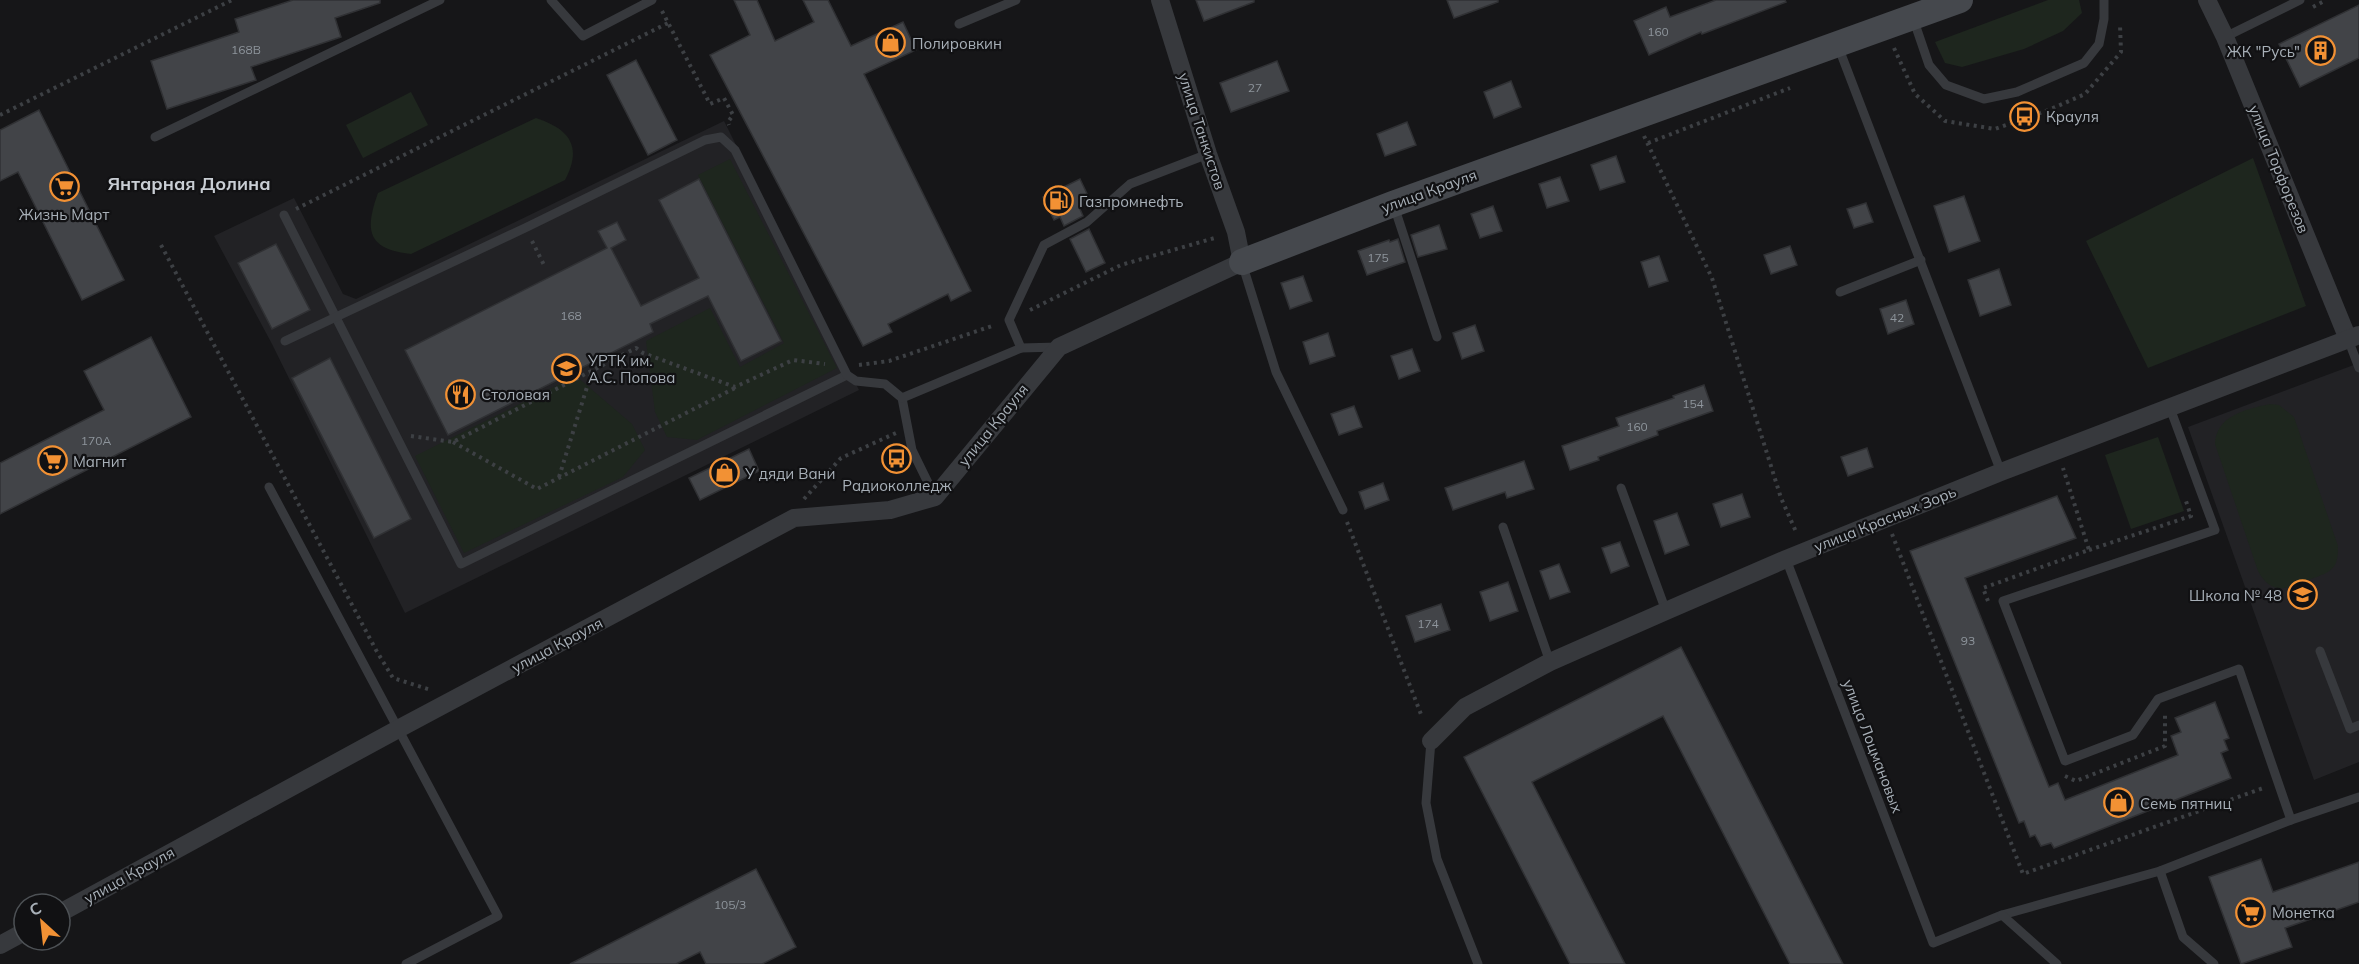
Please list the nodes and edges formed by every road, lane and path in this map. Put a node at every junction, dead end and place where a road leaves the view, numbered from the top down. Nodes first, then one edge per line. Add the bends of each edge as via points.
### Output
1 (232, 0) edge
2 (440, 0) edge
3 (551, 0) edge
4 (652, 0) edge
5 (1016, 0) edge
6 (1160, 0) edge
7 (1960, 0) edge
8 (2104, 0) edge
9 (2207, 0) edge
10 (2300, 0) edge
11 (660, 8) dead end
12 (1912, 16) junction
13 (668, 23) junction
14 (959, 24) dead end
15 (2225, 37) junction
16 (1837, 43) junction
17 (1895, 47) dead end
18 (1886, 51) dead end
19 (1791, 88) dead end
20 (710, 104) dead end
21 (0, 115) edge
22 (1635, 116) junction
23 (155, 137) dead end
24 (1648, 143) junction
25 (1208, 154) junction
26 (1393, 204) junction
27 (284, 215) joint
28 (525, 228) junction
29 (1236, 232) junction
30 (161, 245) dead end
31 (1921, 260) junction
32 (1242, 262) junction
33 (545, 267) dead end
34 (1840, 292) dead end
35 (338, 318) junction
36 (1009, 320) junction
37 (1437, 337) dead end
38 (2354, 337) edge
39 (285, 341) dead end
40 (1059, 347) junction
41 (1022, 348) junction
42 (2359, 368) edge
43 (592, 371) junction
44 (845, 371) junction
45 (735, 387) junction
46 (903, 398) junction
47 (2170, 408) junction
48 (396, 433) junction
49 (453, 442) junction
50 (2062, 465) dead end
51 (2001, 472) junction
52 (559, 478) junction
53 (269, 487) dead end
54 (1621, 488) dead end
55 (2184, 494) dead end
56 (935, 497) junction
57 (1343, 510) joint
58 (1503, 527) dead end
59 (1890, 529) dead end
60 (2089, 550) junction
61 (1804, 551) junction
62 (1786, 559) junction
63 (1992, 610) dead end
64 (1666, 611) junction
65 (2320, 651) dead end
66 (1550, 662) junction
67 (432, 690) dead end
68 (2175, 710) dead end
69 (1422, 717) dead end
70 (2359, 725) edge
71 (399, 728) junction
72 (1431, 741) joint
73 (2056, 771) dead end
74 (2269, 786) dead end
75 (2359, 797) edge
76 (2291, 819) junction
77 (2160, 871) junction
78 (72, 906) edge
79 (2002, 915) junction
80 (406, 964) edge
81 (1478, 964) edge
82 (2057, 964) edge
83 (2214, 964) edge

1 - 21 path
2 - 23 lane
3 - 4 lane via 583,36
5 - 14 lane
6 - 25 street, улица Танкистов
7 - 12 street, улица Крауля
8 - 12 lane via 2099,44 2084,63 2017,92 1984,99 1946,85 1929,65
9 - 15 street, улица Торфорезов
10 - 15 lane
11 - 13 path
12 - 16 street, улица Крауля
13 - 20 path
13 - 27 path
15 - 38 street, улица Торфорезов
16 - 22 street, улица Крауля
16 - 31 lane
17 - 18 path
19 - 24 path
22 - 24 path
22 - 26 street, улица Крауля
24 - 61 path via 1712,278 1781,498
25 - 29 street, улица Танкистов
25 - 36 lane via 1130,184 1087,222 1044,245
26 - 32 street, улица Крауля
26 - 37 lane
27 - 35 lane
28 - 33 path
28 - 35 lane
28 - 44 lane via 705,140 721,138 735,150
29 - 32 street, улица Танкистов
29 - 36 path via 1121,265
30 - 67 path via 393,678
31 - 34 lane
31 - 51 lane
32 - 40 street, улица Крауля
32 - 57 lane via 1276,372
35 - 39 lane
35 - 48 lane
36 - 41 lane
36 - 44 path via 890,361
38 - 42 lane
38 - 47 street, улица Красных Зорь
40 - 41 lane
40 - 56 street, улица Крауля
41 - 46 lane
43 - 45 path via 636,348
43 - 49 path
43 - 52 path
44 - 45 path via 793,360
44 - 46 lane via 856,381 885,384
44 - 48 lane via 461,564
45 - 52 path
46 - 56 lane via 912,450
47 - 51 street, улица Красных Зорь
47 - 76 lane via 2215,530 2003,601 2065,761 2133,735 2158,699 2239,669
48 - 49 path
49 - 52 path via 537,489
50 - 60 path
51 - 61 street, улица Красных Зорь
53 - 71 lane
54 - 64 lane
55 - 60 path via 2191,516
56 - 71 street, улица Крауля via 890,510 794,518
57 - 69 path
58 - 66 lane
59 - 74 path via 2023,874
60 - 63 path via 1983,588
61 - 62 street, улица Красных Зорь
62 - 64 street, улица Красных Зорь
62 - 79 lane, улица Лоцмановых via 1933,944
64 - 66 street, улица Красных Зорь
65 - 70 lane via 2350,729
66 - 72 street, улица Красных Зорь via 1465,707
68 - 73 path via 2165,713 2165,746 2076,781
71 - 78 street, улица Крауля
71 - 80 lane via 498,916
72 - 81 lane via 1426,803 1437,859
75 - 76 lane
76 - 77 lane
77 - 79 lane
77 - 83 lane via 2182,937
79 - 82 lane

